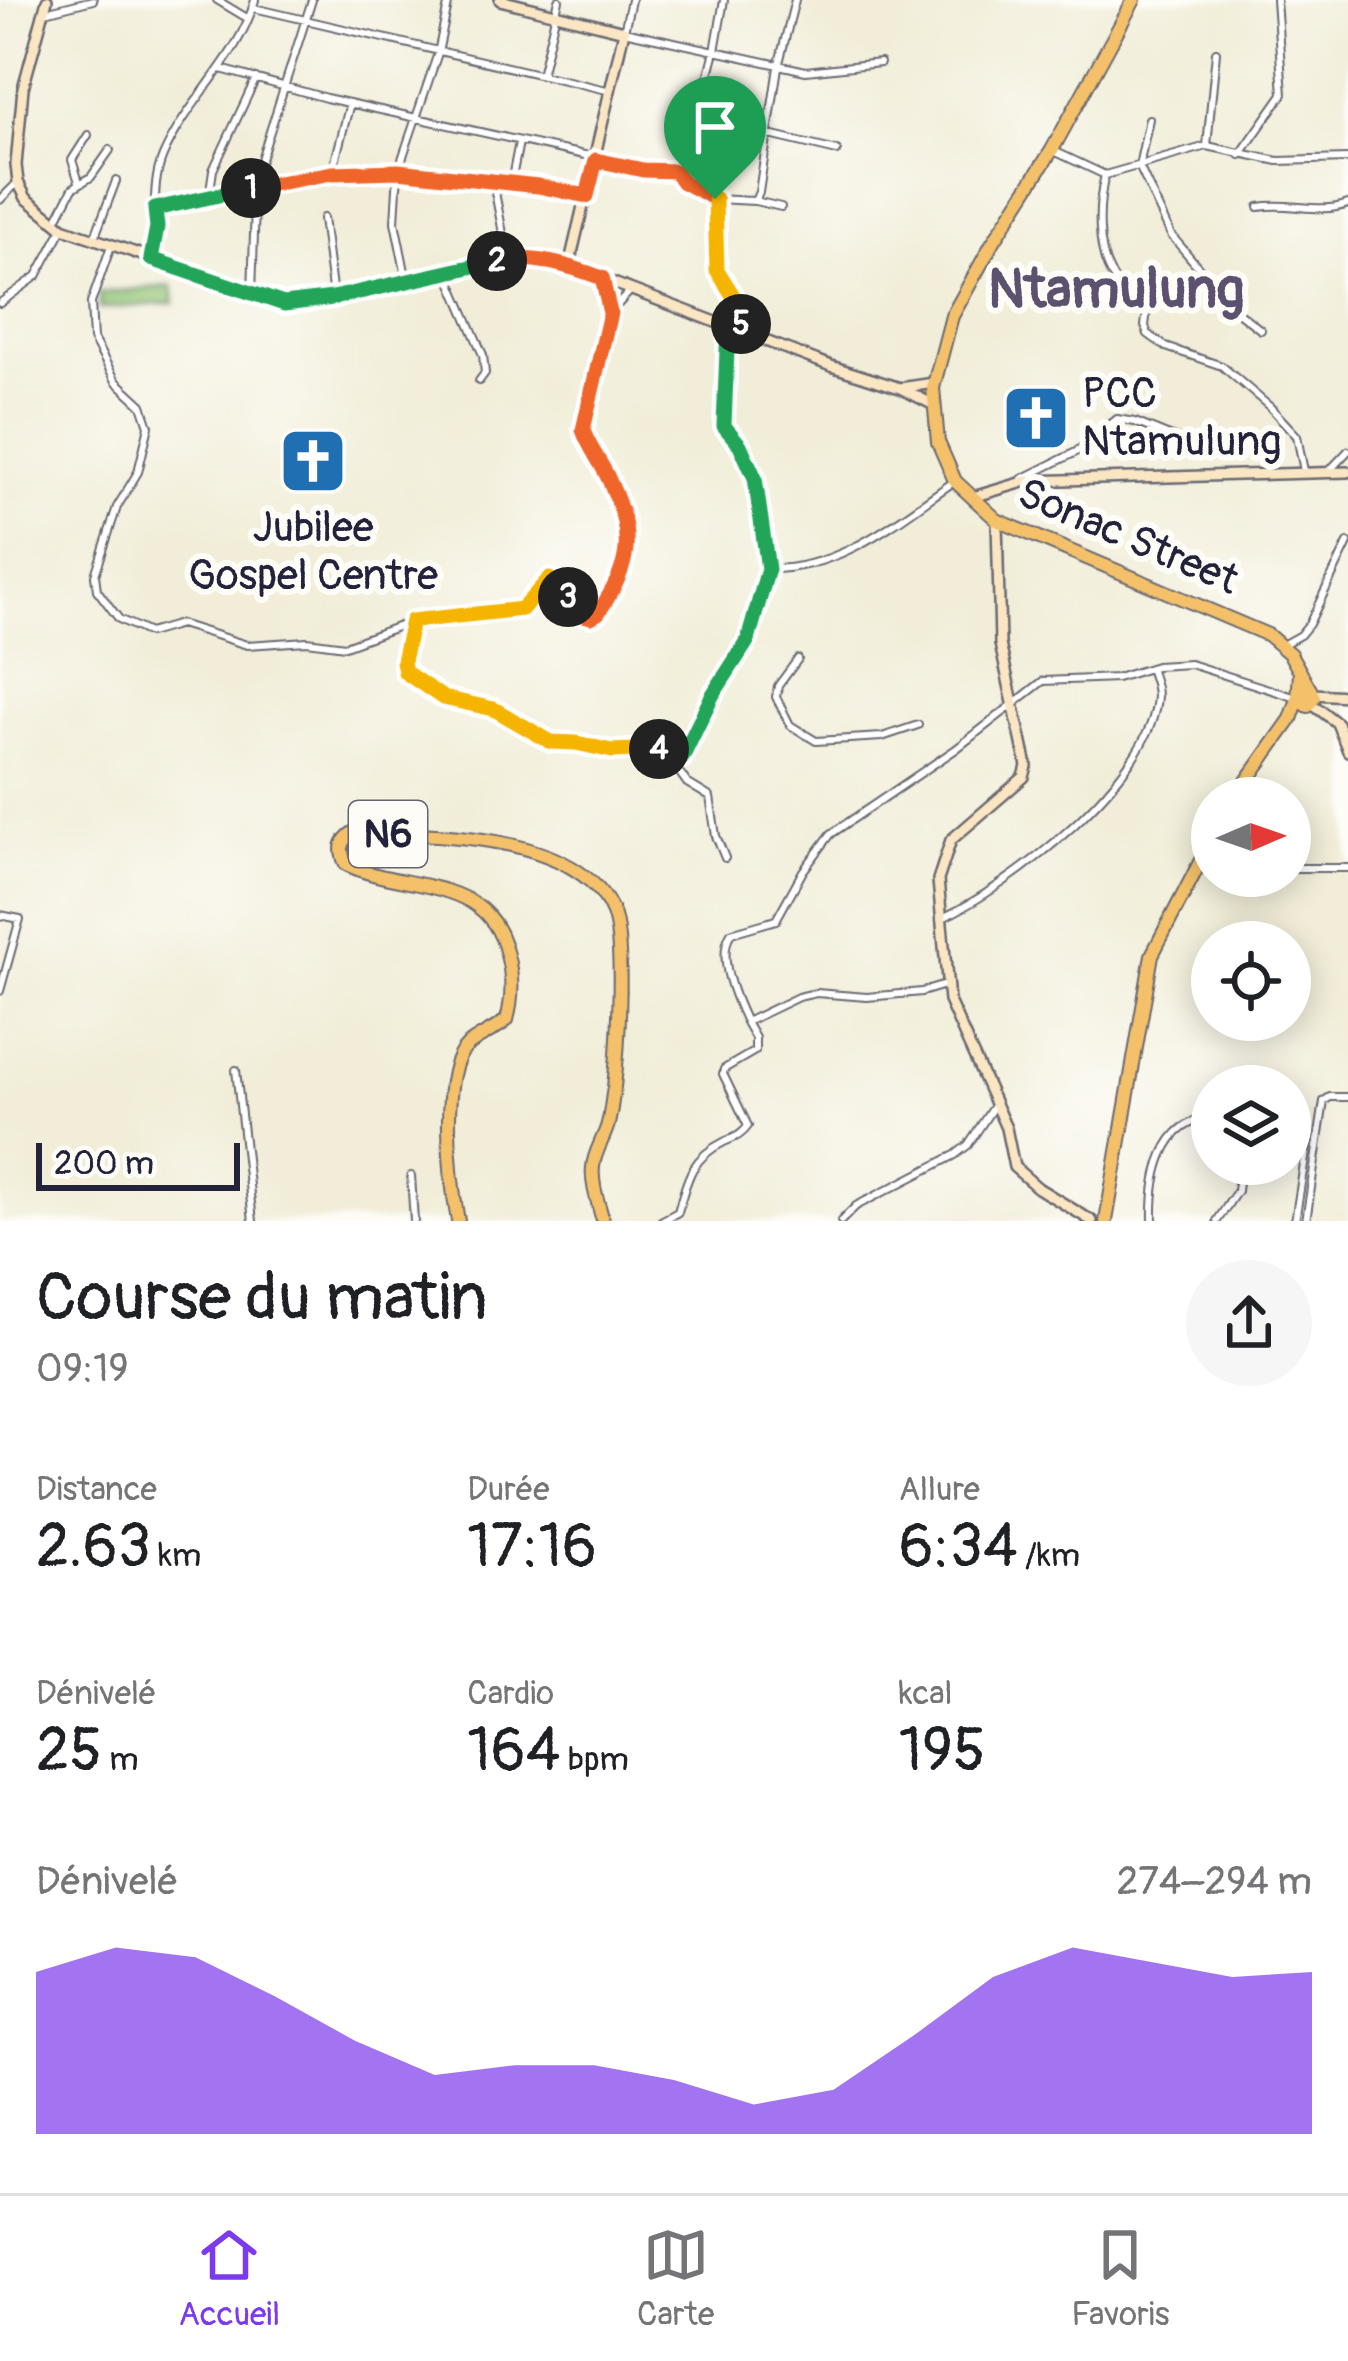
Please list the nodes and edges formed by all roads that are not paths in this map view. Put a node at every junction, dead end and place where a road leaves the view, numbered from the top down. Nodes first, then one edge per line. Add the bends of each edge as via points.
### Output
1 (93, 0) edge
2 (217, 0) edge
3 (312, 0) edge
4 (449, 0) edge
5 (500, 0) edge
6 (559, 0) edge
7 (631, 0) edge
8 (724, 0) edge
9 (795, 0) edge
10 (1134, 0) edge
11 (1276, 0) edge
12 (255, 4) edge
13 (46, 6) edge
14 (555, 13) junction
15 (247, 18) junction
16 (307, 20) junction
17 (624, 31) junction
18 (715, 51) junction
19 (1216, 52) dead end
20 (438, 53) junction
21 (880, 63) dead end
22 (778, 67) junction
23 (221, 69) junction
24 (541, 75) junction
25 (256, 78) junction
26 (284, 86) junction
27 (611, 91) junction
28 (350, 103) junction
29 (416, 118) junction
30 (698, 118) junction
31 (1149, 119) dead end
32 (770, 133) junction
33 (88, 135) dead end
34 (519, 142) junction
35 (1207, 146) junction
36 (110, 150) dead end
37 (1052, 150) junction
38 (837, 152) dead end
39 (1240, 155) junction
40 (1348, 159) edge
41 (596, 160) junction
42 (1139, 166) junction
43 (398, 171) junction
44 (675, 171) junction
45 (332, 173) junction
46 (1106, 175) junction
47 (116, 181) dead end
48 (18, 182) junction
49 (79, 182) junction
50 (493, 182) junction
51 (512, 183) junction
52 (253, 188) junction
53 (587, 196) junction
54 (208, 198) junction
55 (715, 199) junction
56 (0, 200) edge
57 (755, 201) junction
58 (1348, 204) edge
59 (781, 207) dead end
60 (1258, 207) dead end
61 (155, 209) junction
62 (323, 218) dead end
63 (59, 226) junction
64 (94, 240) junction
65 (111, 246) junction
66 (151, 259) junction
67 (508, 260) junction
68 (569, 266) junction
69 (447, 272) junction
70 (602, 278) junction
71 (408, 283) junction
72 (632, 289) junction
73 (252, 296) junction
74 (333, 298) junction
75 (0, 303) edge
76 (610, 313) junction
77 (728, 324) junction
78 (740, 329) junction
79 (1261, 331) dead end
80 (479, 382) dead end
81 (934, 383) junction
82 (900, 388) junction
83 (934, 405) junction
84 (1348, 451) edge
85 (1216, 454) dead end
86 (1330, 470) junction
87 (1304, 471) junction
88 (1348, 472) edge
89 (955, 481) junction
90 (1013, 482) junction
91 (973, 497) junction
92 (997, 520) junction
93 (1348, 543) edge
94 (768, 569) junction
95 (412, 621) junction
96 (1282, 645) junction
97 (798, 659) dead end
98 (1150, 668) junction
99 (1347, 696) edge
100 (1307, 698) junction
101 (1012, 707) junction
102 (1337, 723) junction
103 (918, 725) dead end
104 (1348, 752) edge
105 (682, 758) junction
106 (1250, 777) edge
107 (725, 858) dead end
108 (1311, 868) edge
109 (1348, 868) edge
110 (1191, 889) edge
111 (0, 915) edge
112 (940, 919) junction
113 (945, 986) junction
114 (0, 991) edge
115 (746, 1022) junction
116 (236, 1070) dead end
117 (1348, 1097) edge
118 (993, 1107) junction
119 (1191, 1121) edge
120 (411, 1176) dead end
121 (1238, 1185) edge
122 (1301, 1185) edge
123 (253, 1221) edge
124 (415, 1221) edge
125 (458, 1221) edge
126 (603, 1221) edge
127 (661, 1221) edge
128 (841, 1221) edge
129 (1092, 1221) edge
130 (1106, 1221) edge
131 (1153, 1221) edge
132 (1217, 1221) edge
133 (1295, 1221) edge
134 (1306, 1221) edge

1 - 13 street
2 - 15 street
3 - 16 street
4 - 20 street
5 - 14 street
6 - 14 street
7 - 17 street
8 - 18 street
9 - 22 street
10 - 37 highway, Sonac Street
11 - 39 street via 1283,94
12 - 15 street
12 - 16 street
13 - 48 street via 23,88
14 - 17 street
14 - 24 street
15 - 23 street
16 - 20 street
16 - 26 street
17 - 18 street
17 - 27 street
18 - 22 street
18 - 30 street
19 - 35 street
20 - 24 street
20 - 29 street
21 - 22 street
22 - 32 street
23 - 25 street
23 - 61 street via 166,150
24 - 27 street
25 - 26 street
25 - 54 street
26 - 28 street
26 - 52 street
27 - 41 street
28 - 29 street
28 - 45 street
29 - 34 street
29 - 43 street
30 - 32 street
30 - 44 street
31 - 42 street
32 - 38 street
32 - 57 street
33 - 49 street via 72,160
34 - 41 street
34 - 51 street
35 - 39 street
35 - 42 street
36 - 49 street
37 - 46 street
37 - 81 highway, Sonac Street via 952,316
39 - 40 street
41 - 44 street
41 - 53 street
42 - 46 street
42 - 79 street via 1171,235
43 - 45 street
43 - 50 street
43 - 71 street via 395,222
44 - 55 street
45 - 52 street
46 - 87 street via 1105,258 1120,284 1148,301 1148,334 1238,379 1297,436
47 - 64 street
48 - 56 street
48 - 63 street
49 - 63 street
50 - 51 street
50 - 67 street
51 - 53 street
52 - 54 street
52 - 73 street
53 - 68 street
54 - 61 street
55 - 57 street
55 - 78 street via 717,270 739,305
57 - 59 street
58 - 60 street via 1323,211
61 - 66 street
62 - 74 street
63 - 64 street
63 - 75 street via 37,276
64 - 65 street
65 - 66 street
65 - 95 street via 91,302 93,339 149,426 95,574 114,614 142,632 180,624 252,646 345,646
66 - 73 street
67 - 68 street
67 - 69 street
68 - 70 street
69 - 71 street
69 - 80 street via 483,355
70 - 72 street
70 - 76 street
71 - 74 street
72 - 76 street
72 - 77 street
73 - 74 street via 284,304
76 - 95 street via 583,430 611,484 626,541 621,580 591,617 576,613 561,584 549,579 522,609
77 - 78 street
77 - 94 street via 724,426 755,478
78 - 82 street
81 - 82 street
81 - 83 highway, Sonac Street
82 - 83 street
83 - 89 highway, Sonac Street
84 - 86 street
85 - 90 street via 1117,419 1076,452
86 - 87 street
86 - 88 street
87 - 90 street
89 - 91 highway, Sonac Street
89 - 94 street via 862,545 807,566
90 - 91 street
91 - 92 highway, Sonac Street
92 - 96 highway, Sonac Street
92 - 101 street via 996,609
93 - 96 street via 1309,624
94 - 105 street via 748,640
95 - 105 street via 405,672 443,698 494,709 551,742 654,748
96 - 100 highway, Sonac Street
97 - 103 street via 776,697 790,725 816,742
98 - 100 street via 1190,664
98 - 101 street via 1043,681
98 - 112 street via 1151,719 1127,767 1012,879
99 - 100 street
99 - 102 street
100 - 102 street
100 - 106 highway
101 - 112 street via 1026,772 945,850
101 - 115 street via 831,834 776,920 731,933 724,951
102 - 104 street
105 - 107 street via 680,776 710,797
108 - 109 street
110 - 130 highway via 1152,955
111 - 114 street via 20,919
112 - 113 street
113 - 115 street via 867,997 816,993
113 - 118 street
115 - 127 street via 755,1051 723,1074 748,1126 698,1158 678,1212
116 - 123 street
117 - 134 street via 1324,1101
118 - 128 street via 955,1155
118 - 129 street via 1021,1176
119 - 131 street via 1156,1167
120 - 124 street
121 - 132 street
122 - 133 street
125 - 126 highway, N6 via 450,1081 466,1047 507,1020 512,976 503,937 458,894 346,864 341,847 354,832 510,845 576,870 604,898 618,955 614,1088 592,1172

